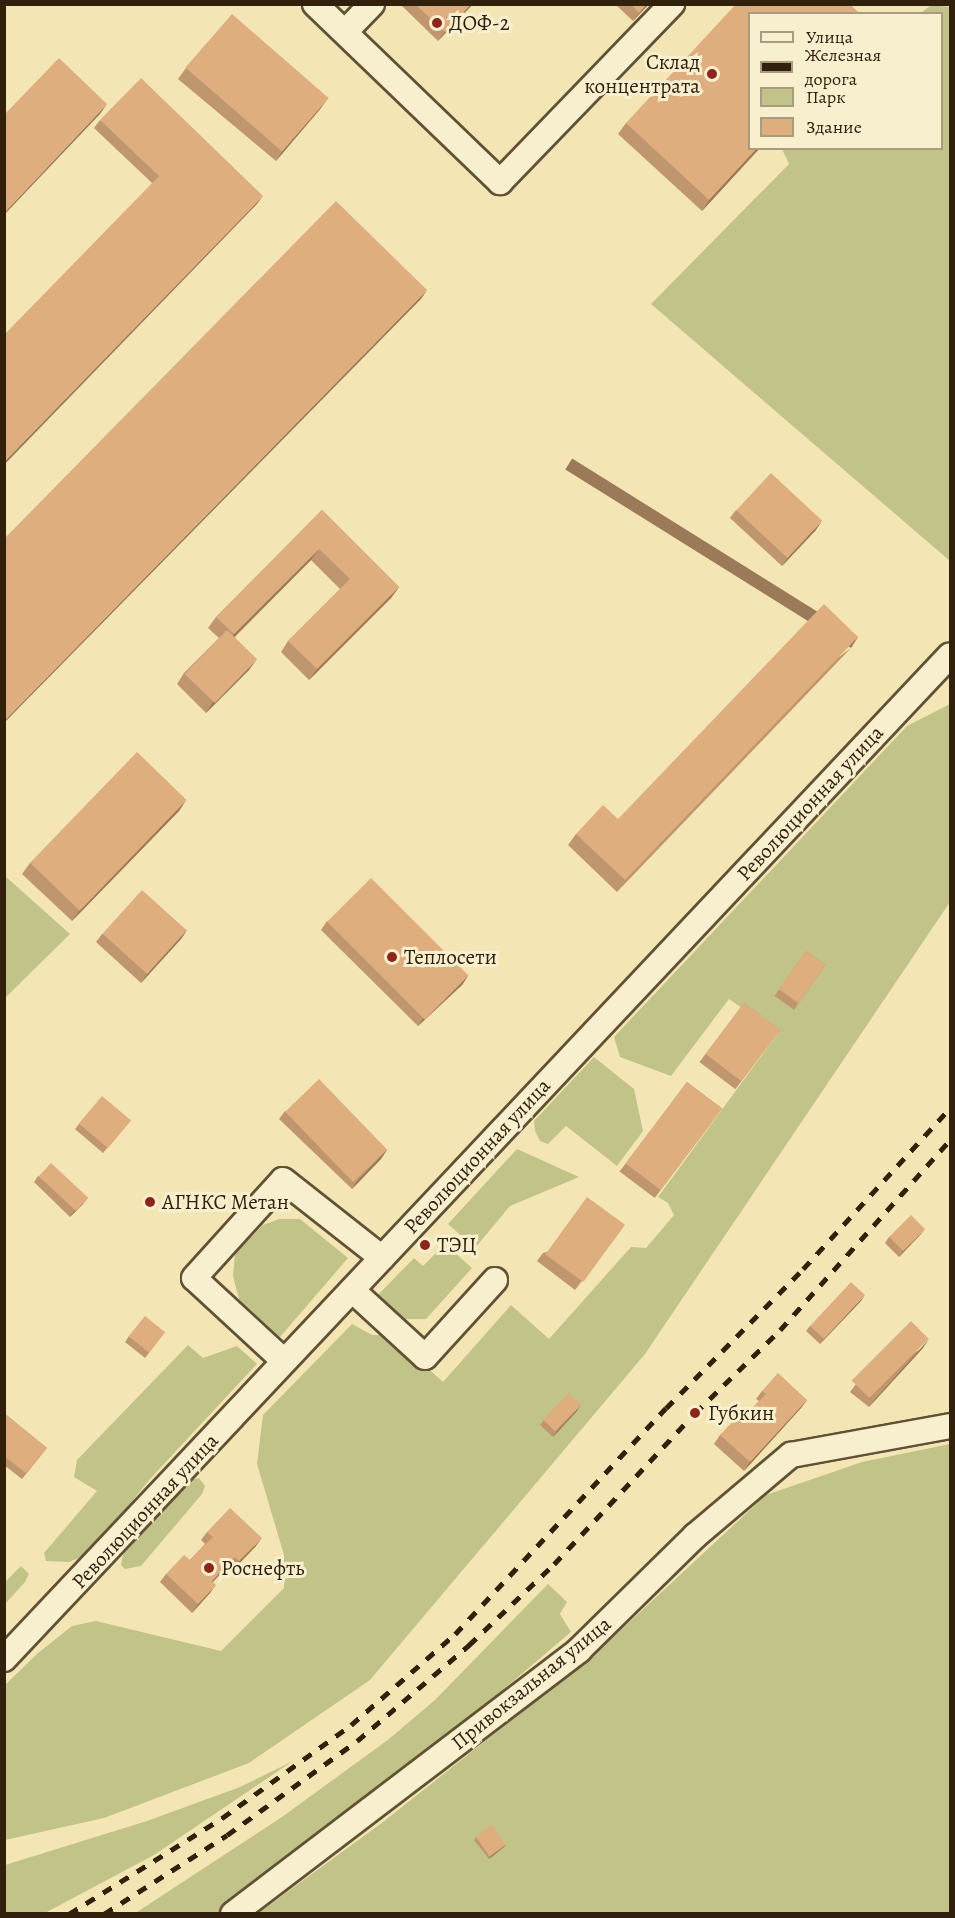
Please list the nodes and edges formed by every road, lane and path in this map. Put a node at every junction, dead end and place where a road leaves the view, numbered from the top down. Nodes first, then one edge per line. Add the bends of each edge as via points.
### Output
1 (315, 4) edge
2 (372, 4) edge
3 (672, 4) edge
4 (345, 32) junction
5 (951, 655) edge
6 (382, 1258) junction
7 (495, 1280) dead end
8 (352, 1290) junction
9 (284, 1361) junction
10 (951, 1426) edge
11 (4, 1659) edge
12 (233, 1914) edge

1 - 4 street
2 - 4 street
3 - 4 street via 500,182
5 - 6 street, Революционная улица
6 - 8 street, Революционная улица
6 - 9 street via 283,1180 195,1278
7 - 8 street via 425,1356
8 - 9 street, Революционная улица
9 - 11 street, Революционная улица
10 - 12 street, Привокзальная улица via 792,1455 695,1536 579,1650

